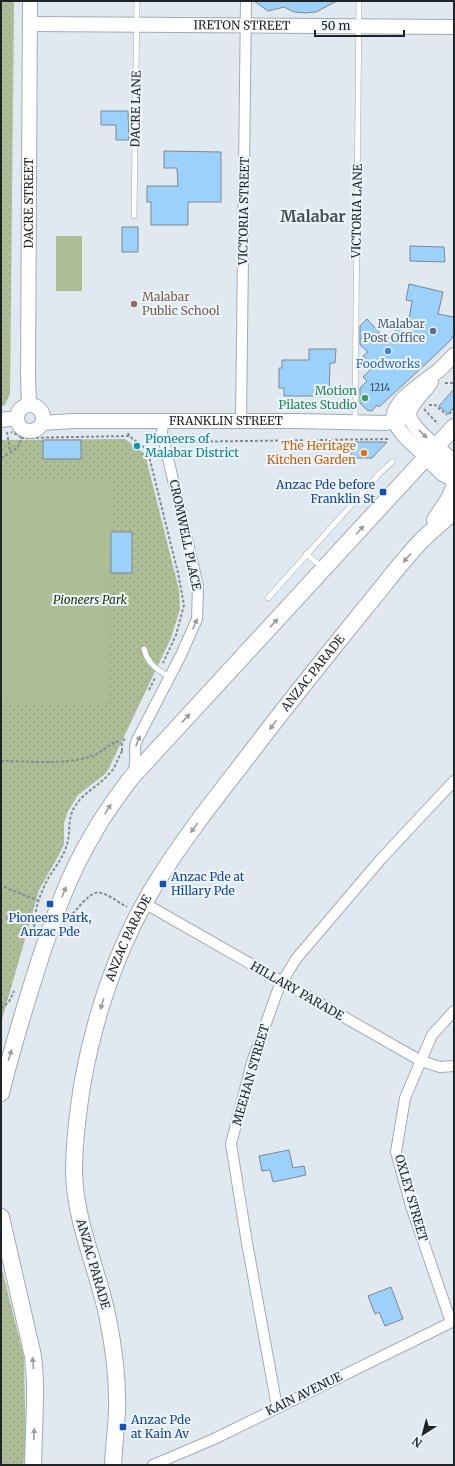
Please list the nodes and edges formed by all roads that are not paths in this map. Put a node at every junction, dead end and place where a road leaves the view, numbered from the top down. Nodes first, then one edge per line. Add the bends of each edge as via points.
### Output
1 (30, 1) edge
2 (137, 1) edge
3 (246, 1) edge
4 (359, 1) edge
5 (30, 24) junction
6 (137, 25) junction
7 (246, 25) junction
8 (359, 26) junction
9 (454, 27) edge
10 (134, 216) dead end
11 (454, 355) edge
12 (439, 370) junction
13 (29, 405) junction
14 (409, 416) junction
15 (17, 418) junction
16 (1, 420) edge
17 (394, 420) junction
18 (163, 421) junction
19 (241, 421) junction
20 (355, 421) junction
21 (447, 423) edge
22 (42, 424) junction
23 (431, 452) junction
24 (392, 462) dead end
25 (454, 468) edge
26 (454, 479) edge
27 (454, 486) edge
28 (454, 511) edge
29 (424, 538) junction
30 (306, 554) junction
31 (324, 569) junction
32 (268, 598) dead end
33 (144, 650) dead end
34 (170, 677) junction
35 (131, 778) junction
36 (454, 781) edge
37 (138, 907) junction
38 (282, 982) junction
39 (454, 1011) edge
40 (421, 1061) junction
41 (454, 1066) edge
42 (1, 1093) edge
43 (1, 1217) edge
44 (453, 1322) edge
45 (278, 1407) junction
46 (36, 1464) edge
47 (113, 1465) edge
48 (153, 1465) edge

1 - 5 street, DACRE STREET
2 - 6 lane, DACRE LANE
3 - 7 street, VICTORIA STREET
4 - 8 lane, VICTORIA LANE
5 - 6 street, IRETON STREET
5 - 13 street, DACRE STREET
6 - 7 street, IRETON STREET
6 - 10 lane, DACRE LANE
7 - 8 street, IRETON STREET
7 - 19 street, VICTORIA STREET
8 - 9 street, IRETON STREET
8 - 20 lane, VICTORIA LANE
11 - 12 street
12 - 14 street via 410,409
12 - 17 street via 416,387 397,406
13 - 15 street via 21,410
13 - 22 street via 39,409
14 - 17 street, FRANKLIN STREET
14 -> 23 street
15 - 16 street
15 - 22 street via 22,428 29,431 37,429
17 - 20 street, FRANKLIN STREET via 386,423
17 - 23 street via 406,437
18 - 19 street, FRANKLIN STREET
18 - 22 street, FRANKLIN STREET
34 -> 18 street, CROMWELL PLACE via 197,620 198,586 162,433
19 - 20 street, FRANKLIN STREET
21 - 23 main road
23 - 25 main road via 448,460
23 - 26 main road via 443,473
31 -> 23 main road
24 - 30 lane
27 - 29 main road via 449,499
28 - 29 main road, ANZAC PARADE
29 -> 37 main road, ANZAC PARADE via 310,675
30 - 31 lane
30 - 32 lane
35 -> 31 main road
33 - 34 lane via 149,663
35 -> 34 street, CROMWELL PLACE via 136,763 136,742
42 -> 35 main road via 55,916 91,836
36 - 38 street, MEEHAN STREET via 380,859 296,959
37 - 38 street, HILLARY PARADE
37 -> 47 main road, ANZAC PARADE via 112,971 89,1048 77,1117 74,1168 78,1211 98,1278 116,1367 117,1411
38 - 40 street, HILLARY PARADE
38 - 45 street, MEEHAN STREET via 252,1062 231,1144
39 - 40 street, OXLEY STREET via 432,1035
40 - 41 street, HILLARY PARADE via 440,1066
40 - 44 street, OXLEY STREET via 405,1098 396,1152 411,1206
46 -> 43 main road via 33,1356
44 - 45 street, KAIN AVENUE
45 - 48 street, KAIN AVENUE

